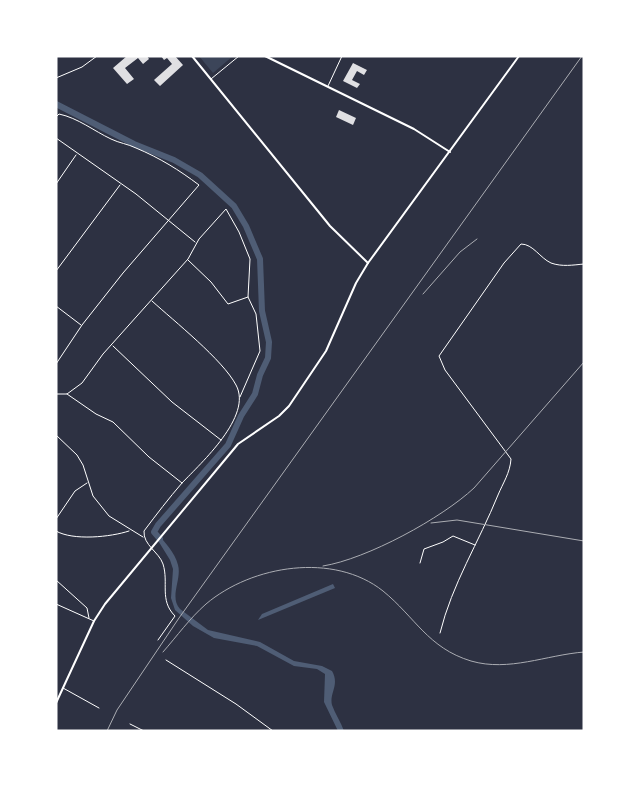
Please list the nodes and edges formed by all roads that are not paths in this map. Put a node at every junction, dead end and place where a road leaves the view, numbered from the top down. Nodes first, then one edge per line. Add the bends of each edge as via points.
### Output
1 (97, 56) edge
2 (192, 56) edge
3 (239, 56) edge
4 (265, 56) edge
5 (342, 56) edge
6 (519, 56) edge
7 (56, 78) edge
8 (211, 79) junction
9 (327, 86) junction
10 (56, 117) edge
11 (56, 138) edge
12 (450, 152) junction
13 (76, 154) junction
14 (56, 184) edge
15 (120, 185) junction
16 (169, 220) junction
17 (196, 242) junction
18 (188, 259) junction
19 (368, 264) junction
20 (584, 264) edge
21 (56, 271) edge
22 (248, 297) junction
23 (151, 301) junction
24 (56, 306) edge
25 (82, 325) junction
26 (113, 346) junction
27 (56, 364) edge
28 (56, 394) edge
29 (67, 394) junction
30 (240, 397) junction
31 (56, 435) edge
32 (221, 440) junction
33 (88, 482) junction
34 (182, 484) junction
35 (57, 514) edge
36 (56, 519) edge
37 (56, 531) edge
38 (130, 531) junction
39 (144, 538) junction
40 (475, 545) junction
41 (151, 549) junction
42 (420, 564) dead end
43 (56, 580) edge
44 (56, 604) edge
45 (89, 618) junction
46 (94, 621) junction
47 (440, 633) dead end
48 (158, 640) dead end
49 (166, 660) dead end
50 (63, 688) junction
51 (56, 703) edge
52 (99, 708) dead end
53 (130, 724) dead end
54 (144, 731) edge
55 (273, 731) edge

1 - 7 street via 82,67
2 - 8 street
3 - 8 street
4 - 9 street
5 - 9 street
6 - 12 street
8 - 19 street via 330,226
9 - 12 street via 414,128
10 - 16 street via 59,114 67,116 110,139 162,160 199,185
11 - 13 street
12 - 19 street
13 - 14 street
13 - 15 street
15 - 16 street
15 - 21 street
16 - 17 street
16 - 25 street
17 - 18 street
17 - 22 street via 226,209 240,232 250,259
18 - 22 street via 228,304
18 - 23 street
19 - 41 street via 356,283 326,351 289,406 238,444
20 - 40 street via 562,266 551,263 526,244 521,244 439,356 445,370 511,459 509,473
22 - 30 street via 256,314 260,351
23 - 26 street
23 - 30 street via 212,356 236,383
24 - 25 street
25 - 27 street
26 - 29 street via 82,383
26 - 32 street via 172,402
28 - 29 street
29 - 34 street via 113,422
30 - 32 street via 234,417
31 - 33 street via 77,455
32 - 34 street
33 - 35 street via 75,491
33 - 38 street via 93,496 110,516
34 - 39 street via 144,531
35 - 36 street
37 - 38 street via 64,535 99,538
38 - 39 street
39 - 41 street
40 - 42 street via 453,536 424,548
40 - 47 street via 454,587
41 - 46 street
41 - 48 street via 163,563 164,597 175,616
43 - 45 street via 87,608
44 - 45 street
45 - 46 street
46 - 50 street
49 - 55 street
50 - 51 street
50 - 52 street
53 - 54 street

